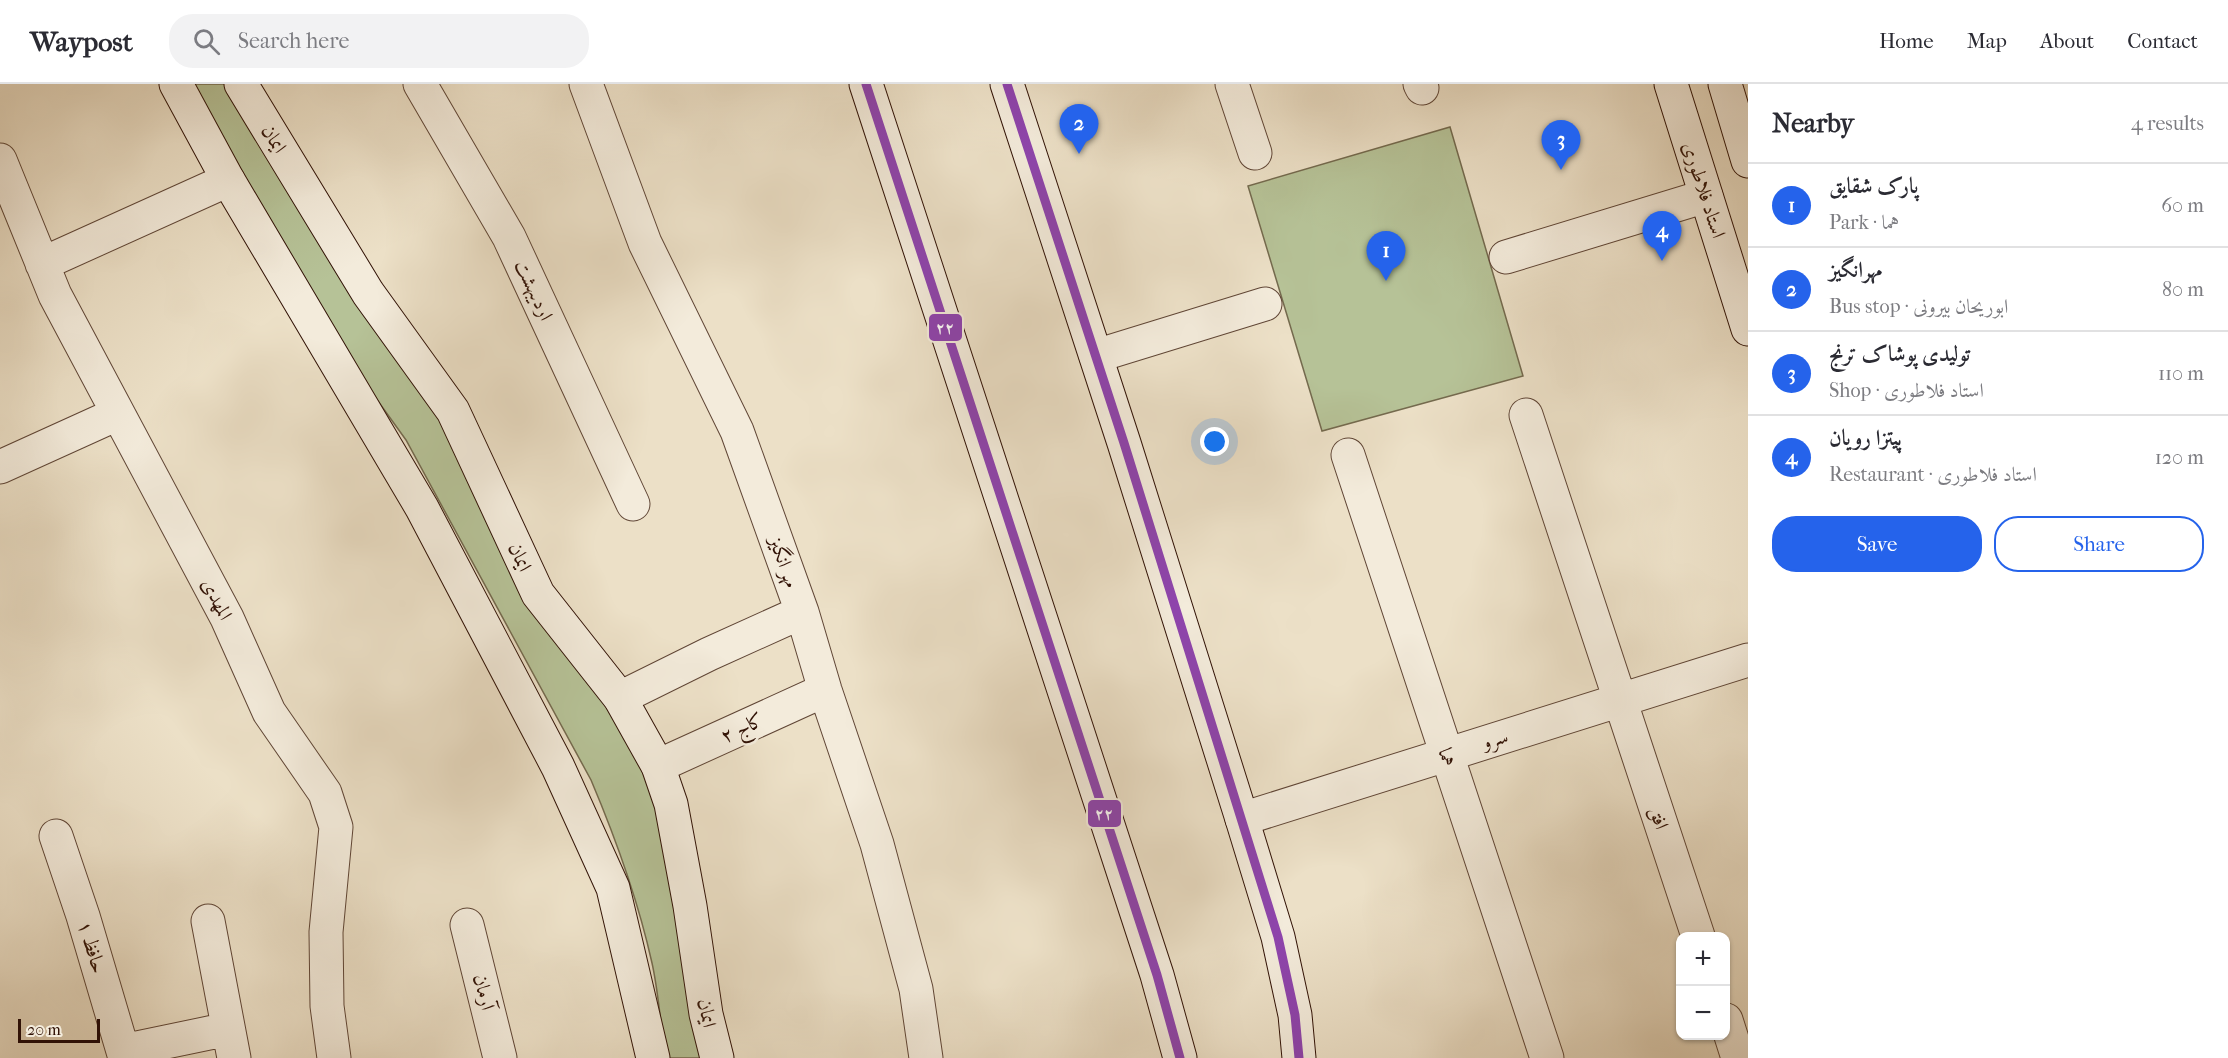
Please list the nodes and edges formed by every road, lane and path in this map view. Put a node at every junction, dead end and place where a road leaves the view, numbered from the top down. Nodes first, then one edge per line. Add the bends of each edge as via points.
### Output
1 (176, 84) edge
2 (241, 84) edge
3 (420, 84) edge
4 (586, 84) edge
5 (866, 84) edge
6 (1007, 84) edge
7 (1233, 84) edge
8 (1671, 84) edge
9 (1725, 84) edge
10 (1255, 153) dead end
11 (0, 160) edge
12 (1748, 161) edge
13 (228, 180) junction
14 (1706, 196) junction
15 (1506, 257) dead end
16 (42, 264) junction
17 (1265, 304) dead end
18 (1748, 329) edge
19 (1096, 356) junction
20 (117, 414) junction
21 (1526, 415) dead end
22 (1348, 455) dead end
23 (0, 467) edge
24 (633, 504) dead end
25 (802, 612) junction
26 (1748, 660) edge
27 (825, 690) junction
28 (620, 698) junction
29 (1619, 700) junction
30 (1446, 754) junction
31 (658, 766) junction
32 (1242, 819) junction
33 (57, 836) dead end
34 (208, 921) dead end
35 (468, 925) dead end
36 (1697, 932) edge
37 (1730, 1035) edge
38 (231, 1044) edge
39 (124, 1055) edge
40 (334, 1058) edge
41 (500, 1058) edge
42 (653, 1058) edge
43 (717, 1058) edge
44 (926, 1058) edge
45 (1180, 1058) edge
46 (1299, 1058) edge
47 (1547, 1058) edge
48 (1738, 1058) edge

1 - 13 street
2 - 28 street, ایمان via 368,293 453,411 538,594
3 - 24 street, اردیبهشت via 509,237
4 - 25 street, مهر انگیز via 645,243 738,431
5 - 45 street via 1157,975
6 - 19 street
7 - 10 street
8 - 14 street, استاد فلاطوری
9 - 12 street
11 - 16 street, المهدی
13 - 16 street
13 - 42 street via 422,508 558,766 613,888
14 - 15 street
14 - 18 street, استاد فلاطوری
16 - 20 street, المهدی
17 - 19 street
19 - 32 street
20 - 23 street
20 - 40 street, المهدی via 227,618 269,712 325,793 336,826 327,932 327,1006
21 - 29 street, افق
22 - 30 street, هما
25 - 27 street, مهر انگیز
25 - 28 street
26 - 29 street, سرو
27 - 31 street, کاج ۲
27 - 44 street, مهر انگیز via 877,844 916,988
28 - 31 street, ایمان
29 - 30 street, سرو
29 - 36 street, افق
30 - 32 street, سرو
30 - 47 street, هما
31 - 43 street, ایمان via 671,804
32 - 46 street via 1278,937
33 - 39 street, حافظ ۱
34 - 38 street
35 - 41 street, آرمان
37 - 48 street
38 - 39 street

